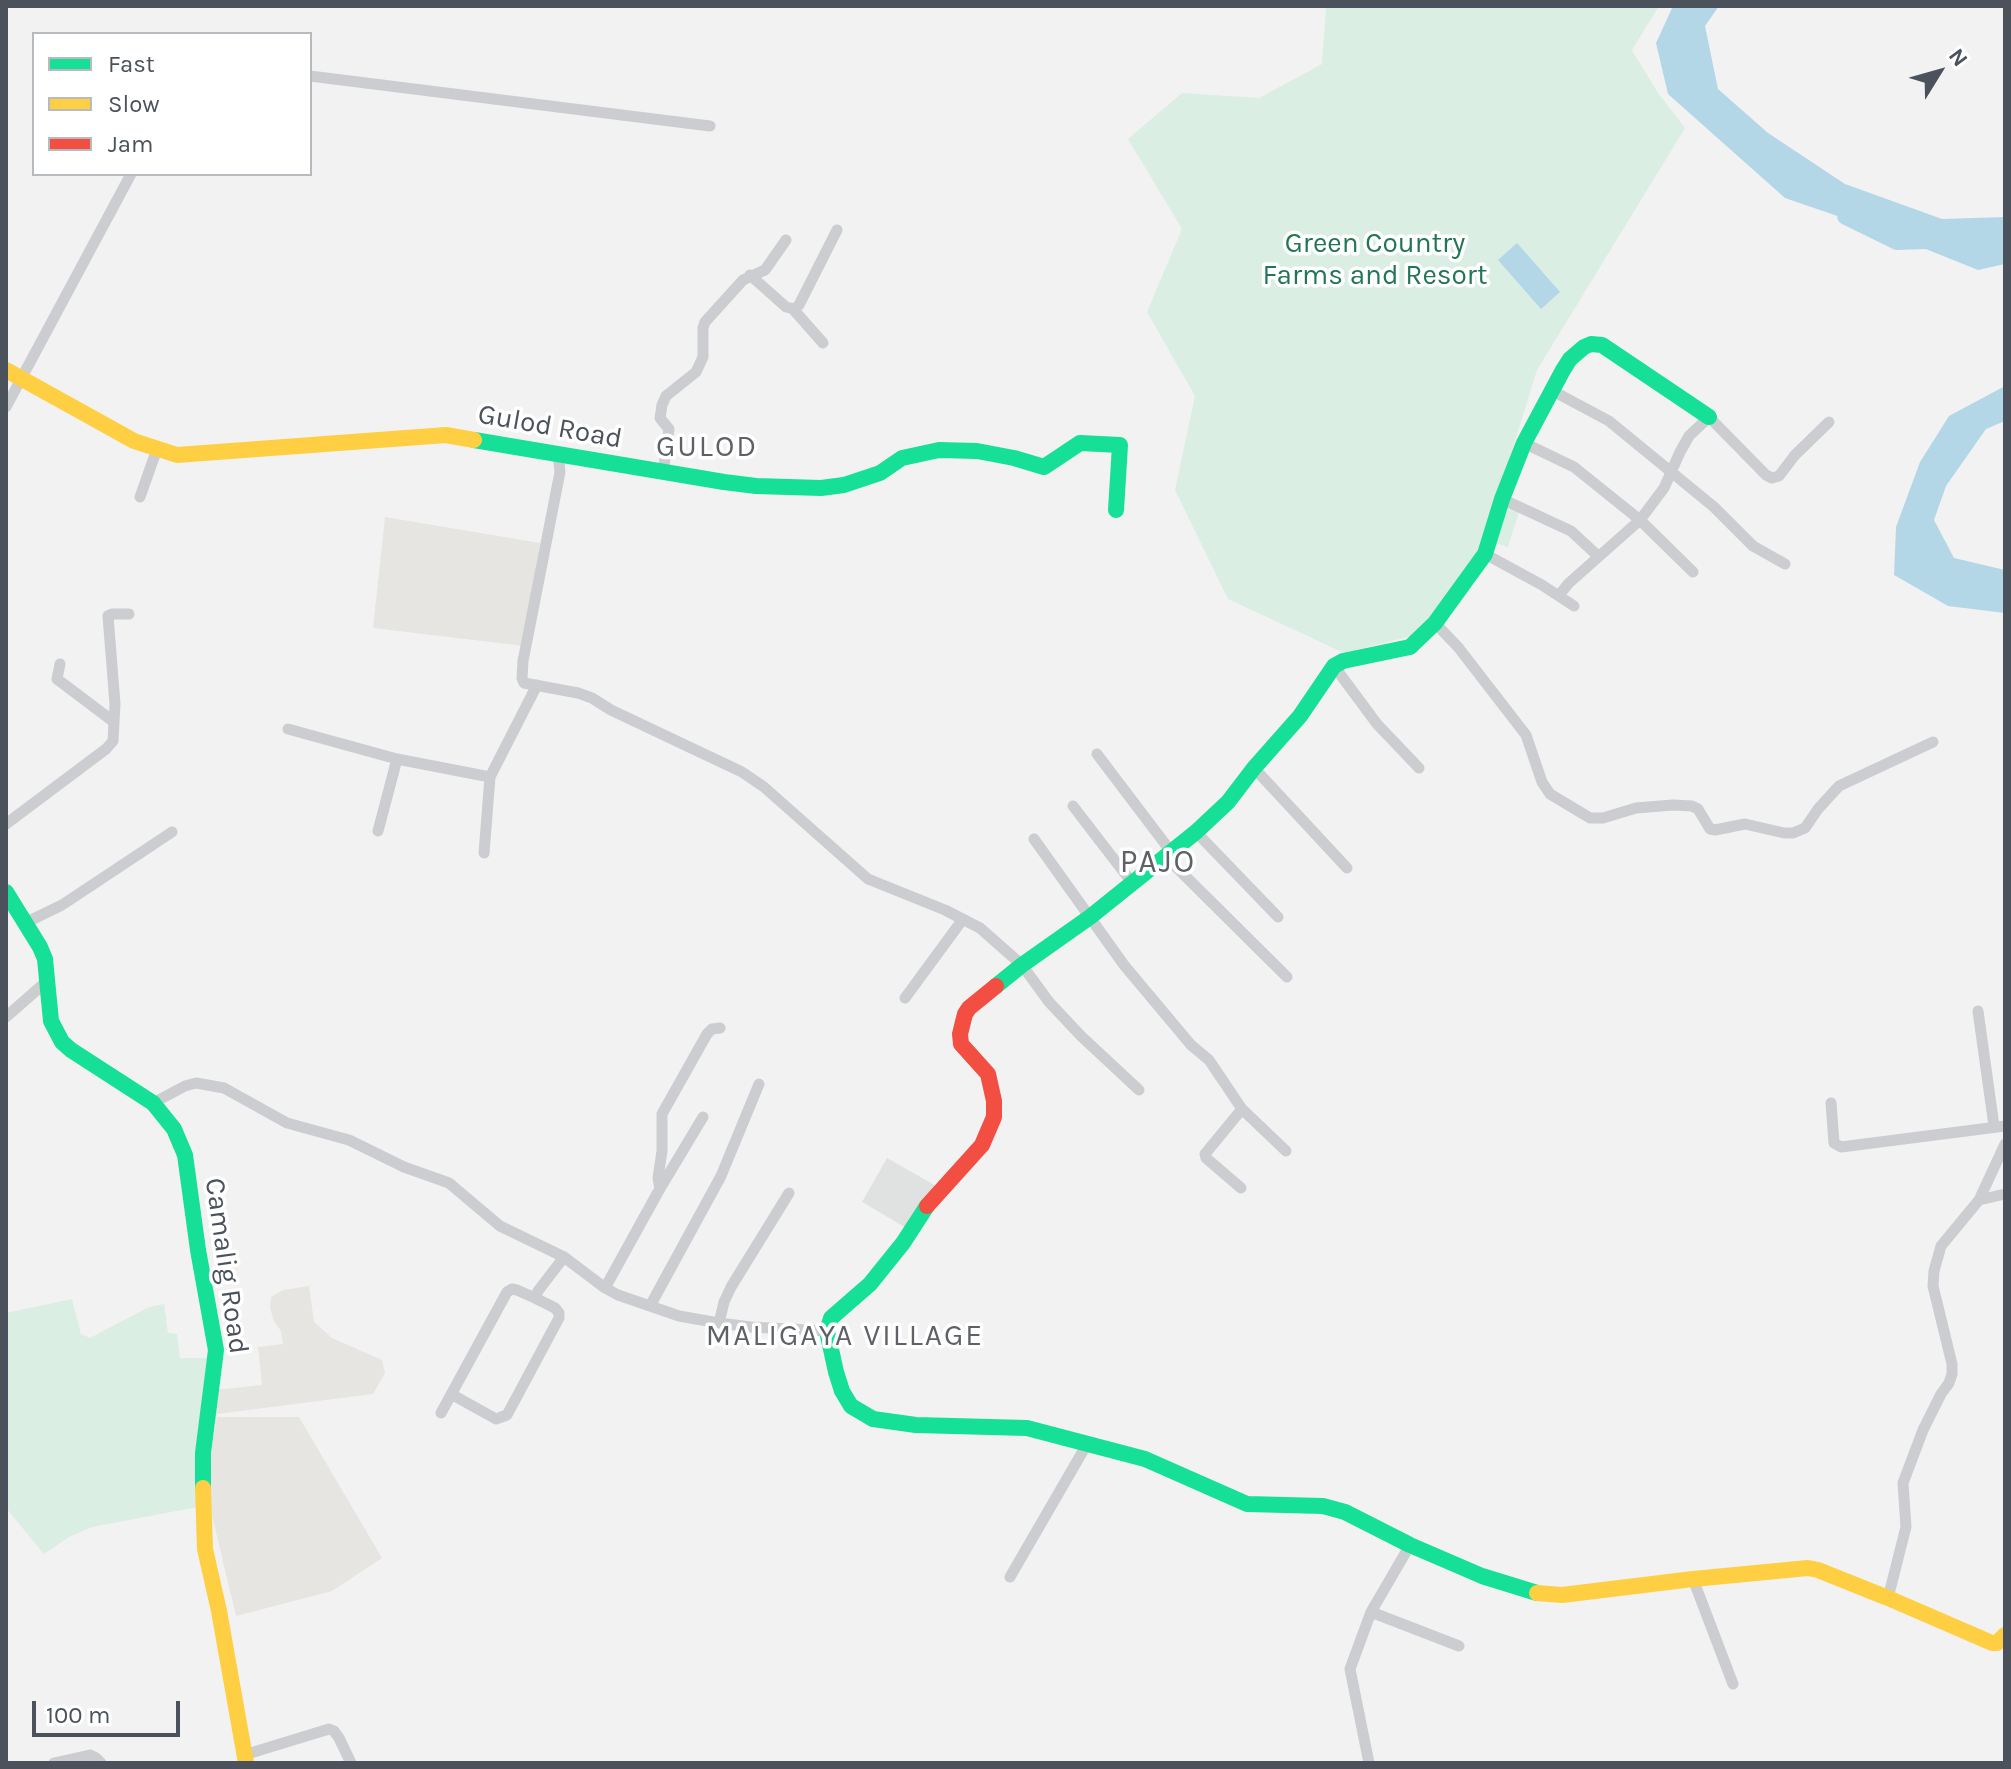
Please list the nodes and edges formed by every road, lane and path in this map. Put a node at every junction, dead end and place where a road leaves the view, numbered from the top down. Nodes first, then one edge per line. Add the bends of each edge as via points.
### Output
1 (312, 76) edge
2 (710, 126) dead end
3 (130, 176) edge
4 (837, 230) dead end
5 (786, 240) dead end
6 (750, 275) junction
7 (793, 309) junction
8 (823, 343) dead end
9 (6, 370) edge
10 (22, 379) junction
11 (1551, 390) junction
12 (6, 407) edge
13 (1709, 417) junction
14 (1829, 422) dead end
15 (1524, 443) junction
16 (157, 449) junction
17 (558, 454) junction
18 (1671, 471) junction
19 (663, 473) junction
20 (140, 497) dead end
21 (1502, 499) junction
22 (1116, 510) dead end
23 (1640, 520) junction
24 (1485, 554) junction
25 (1598, 556) junction
26 (1785, 564) dead end
27 (1693, 572) dead end
28 (1559, 595) junction
29 (1574, 606) dead end
30 (129, 614) dead end
31 (1435, 623) junction
32 (60, 664) dead end
33 (1334, 666) junction
34 (537, 685) junction
35 (114, 722) junction
36 (288, 729) dead end
37 (1933, 742) dead end
38 (1097, 754) dead end
39 (397, 759) junction
40 (1254, 768) junction
41 (1419, 768) dead end
42 (490, 777) junction
43 (1073, 806) dead end
44 (6, 824) edge
45 (378, 831) dead end
46 (172, 832) dead end
47 (1196, 832) junction
48 (1034, 839) dead end
49 (484, 853) dead end
50 (1169, 856) junction
51 (1347, 868) dead end
52 (1133, 884) junction
53 (6, 892) edge
54 (1090, 917) junction
55 (1278, 917) dead end
56 (963, 919) junction
57 (25, 923) junction
58 (1022, 965) junction
59 (1287, 977) dead end
60 (47, 981) junction
61 (905, 998) dead end
62 (1978, 1011) dead end
63 (6, 1017) edge
64 (720, 1028) dead end
65 (759, 1084) dead end
66 (1139, 1090) dead end
67 (153, 1103) junction
68 (1831, 1103) dead end
69 (1242, 1109) junction
70 (703, 1117) dead end
71 (1999, 1126) edge
72 (2005, 1144) edge
73 (1286, 1151) dead end
74 (1241, 1188) dead end
75 (660, 1189) junction
76 (789, 1193) dead end
77 (2005, 1194) edge
78 (1979, 1200) junction
79 (564, 1257) junction
80 (605, 1288) junction
81 (535, 1298) junction
82 (650, 1306) junction
83 (719, 1323) junction
84 (827, 1331) junction
85 (451, 1394) junction
86 (441, 1413) dead end
87 (1087, 1444) junction
88 (1410, 1545) junction
89 (1010, 1577) dead end
90 (1693, 1579) junction
91 (1888, 1598) junction
92 (1371, 1612) junction
93 (2005, 1635) edge
94 (1459, 1646) dead end
95 (1733, 1684) dead end
96 (245, 1759) edge
97 (54, 1763) edge
98 (101, 1763) edge
99 (351, 1763) edge
100 (1369, 1763) edge

1 - 2 street
3 - 10 street
4 - 7 street
5 - 6 street via 765,270
6 - 7 street
6 - 19 street via 705,322 703,357 696,372 670,391 662,405 660,418 669,429
7 - 8 street
9 - 10 street, Gulod Road
10 - 12 street
10 - 16 street, Gulod Road
11 - 13 street via 1570,359 1584,347 1602,345
11 - 15 street
11 - 18 street via 1609,421
13 - 14 street via 1772,478
13 - 18 street via 1689,436
15 - 21 street
15 - 23 street via 1574,467
16 - 17 street, Gulod Road via 177,455 446,435
16 - 20 street
17 - 19 street, Gulod Road
17 - 34 street via 560,472 523,661 524,683
18 - 23 street
18 - 26 street via 1753,546
19 - 22 street, Gulod Road via 756,486 821,488 844,485 880,473 902,458 939,450 977,451 1044,467 1080,443 1120,445
21 - 24 street
21 - 25 street via 1571,531
23 - 25 street
23 - 27 street
24 - 28 street
24 - 31 street
25 - 28 street
28 - 29 street
30 - 35 street via 108,616
31 - 33 street via 1410,647
31 - 37 street via 1526,735 1550,794 1590,818 1636,808 1692,806 1710,829 1745,824 1793,833 1805,828 1839,786
32 - 35 street via 57,679
33 - 40 street
33 - 41 street via 1377,724
34 - 42 street
34 - 56 street via 592,698 742,772 868,879
35 - 44 street via 113,741 106,749
36 - 39 street
38 - 50 street
39 - 42 street
39 - 45 street
40 - 47 street
40 - 51 street
42 - 49 street
43 - 52 street
46 - 57 street via 62,905
47 - 50 street
47 - 55 street
48 - 54 street
50 - 52 street
50 - 59 street
52 - 54 street
53 - 57 street, Camalig Road
54 - 58 street
54 - 69 street via 1124,965 1209,1060
56 - 58 street
56 - 61 street
57 - 60 street, Camalig Road via 45,959
58 - 66 street via 1049,1002
58 - 84 street via 969,1008 960,1034 961,1044 988,1074 994,1101 994,1117 982,1145 931,1200 870,1284 831,1318
60 - 63 street
60 - 67 street, Camalig Road via 51,1021 62,1042
62 - 71 street
64 - 75 street via 707,1034 662,1114
65 - 82 street via 721,1176
67 - 79 street via 196,1083 224,1088 287,1123 349,1140 449,1183 500,1226
67 - 96 street, Camalig Road via 174,1129 185,1155 215,1338 202,1473 205,1549
68 - 71 street via 1834,1143 1841,1147
69 - 73 street
69 - 74 street via 1205,1154
70 - 75 street
72 - 78 street
75 - 80 street
76 - 83 street via 731,1287
77 - 78 street
78 - 91 street via 1941,1246 1934,1271 1952,1374 1903,1483 1906,1527
79 - 80 street
79 - 81 street
80 - 82 street
81 - 85 street via 517,1290 507,1292
81 - 85 street via 555,1308 559,1318 507,1415 496,1419
82 - 83 street
83 - 84 street
84 - 87 street via 842,1391 851,1406 873,1419 1027,1428
85 - 86 street
87 - 88 street via 1145,1459 1247,1504 1323,1506 1345,1512
87 - 89 street
88 - 90 street via 1530,1592 1562,1595
88 - 92 street
90 - 91 street via 1808,1568
90 - 95 street
91 - 93 street via 1992,1643
92 - 94 street
92 - 100 street via 1350,1674
96 - 99 street via 329,1729
97 - 98 street via 90,1755

